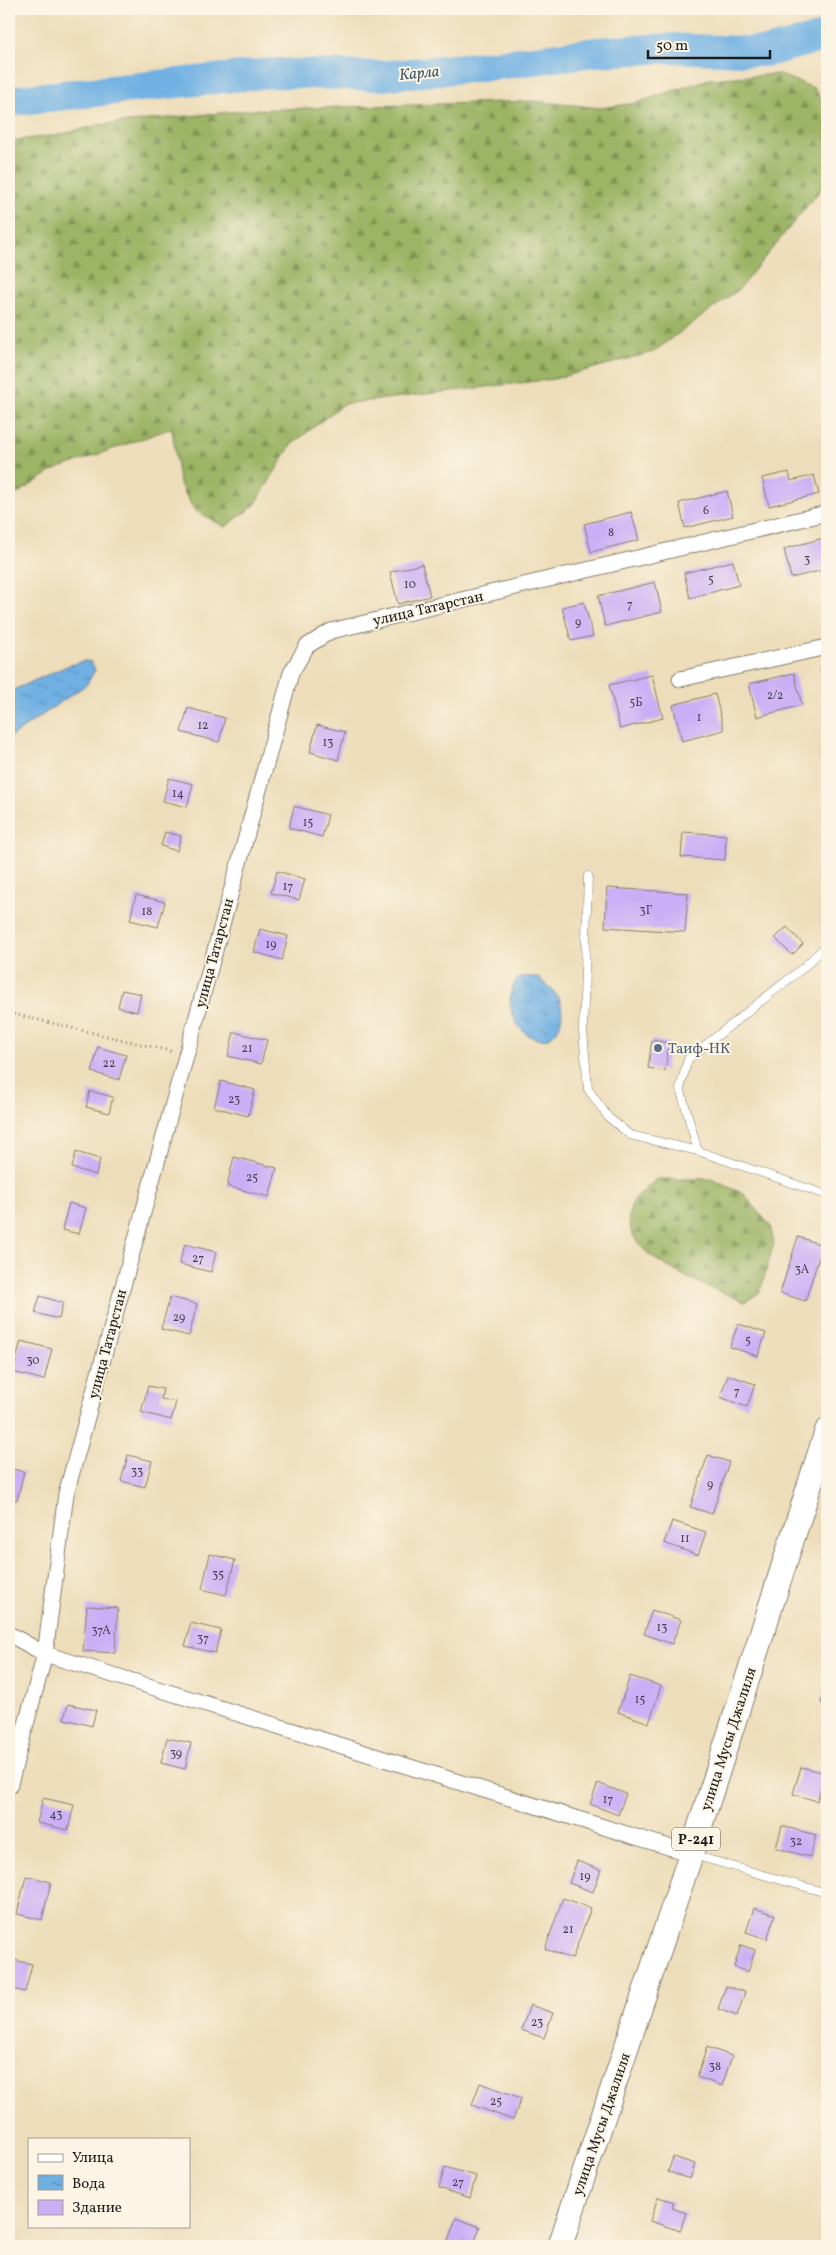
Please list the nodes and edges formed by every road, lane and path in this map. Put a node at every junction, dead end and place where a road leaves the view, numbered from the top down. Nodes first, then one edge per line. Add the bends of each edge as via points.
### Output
1 (827, 513) edge
2 (827, 647) edge
3 (680, 679) dead end
4 (588, 876) dead end
5 (827, 945) edge
6 (9, 1013) edge
7 (186, 1055) junction
8 (698, 1151) junction
9 (827, 1195) edge
10 (827, 1431) edge
11 (9, 1634) edge
12 (45, 1654) junction
13 (9, 1787) edge
14 (691, 1854) junction
15 (827, 1893) edge
16 (560, 2246) edge

1 - 7 street, улица Татарстан via 331,631 307,646 291,673
2 - 3 street
4 - 8 lane via 583,1031 588,1089 608,1117 630,1135
5 - 8 lane via 688,1060 680,1088
6 - 7 path
7 - 12 street, улица Татарстан via 66,1494
8 - 9 lane
10 - 14 highway, улица Мусы Джалиля / Р-241
11 - 12 street
12 - 13 street, улица Татарстан
12 - 14 street
14 - 15 lane
14 - 16 highway, улица Мусы Джалиля / Р-241

